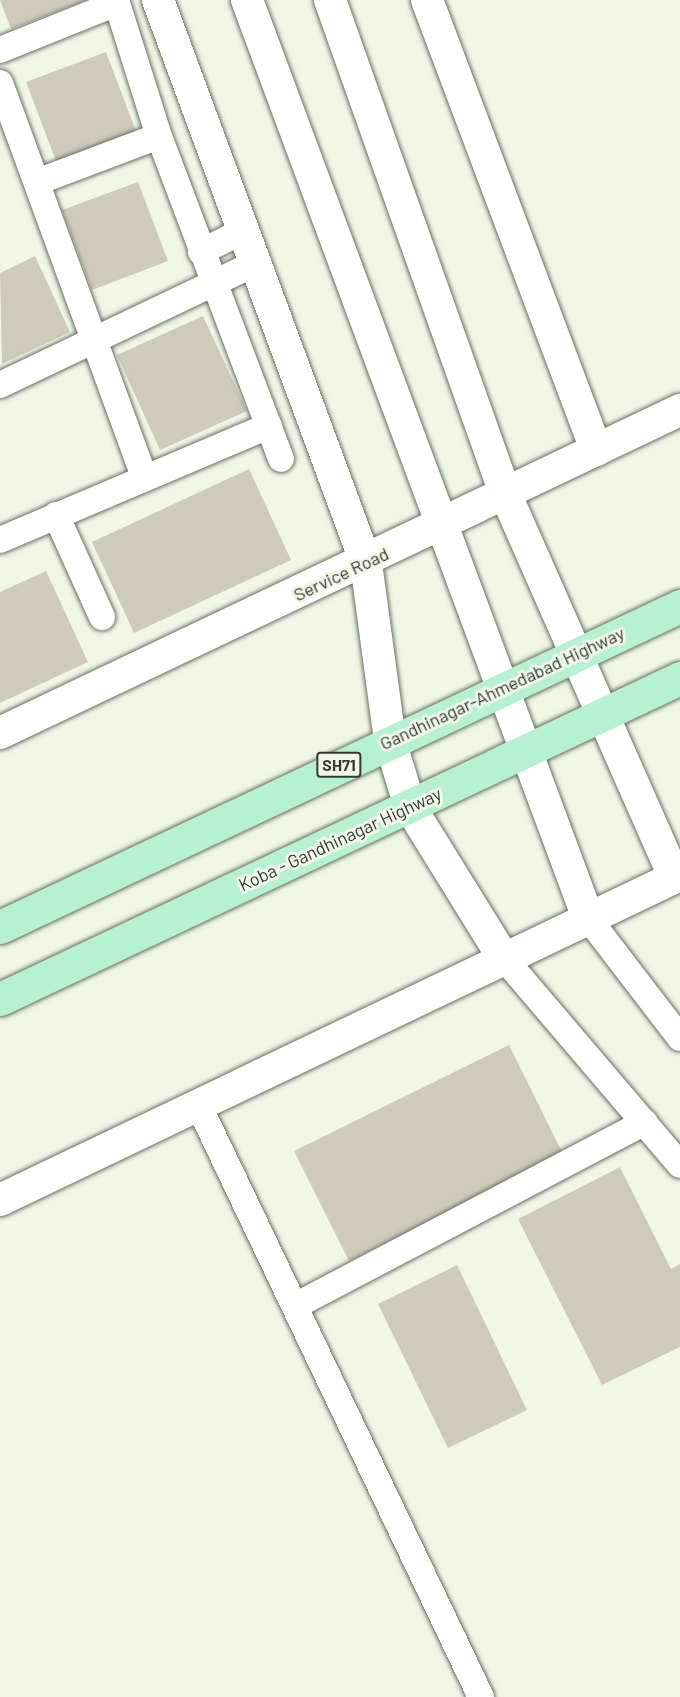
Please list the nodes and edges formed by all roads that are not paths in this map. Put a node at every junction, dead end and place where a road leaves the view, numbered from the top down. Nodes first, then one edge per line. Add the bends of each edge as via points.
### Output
1 (158, 0) edge
2 (247, 0) edge
3 (330, 0) edge
4 (427, 0) edge
5 (116, 2) edge
6 (0, 50) edge
7 (0, 83) edge
8 (159, 136) junction
9 (37, 182) junction
10 (243, 231) junction
11 (201, 252) junction
12 (256, 263) junction
13 (214, 284) junction
14 (91, 340) junction
15 (0, 385) edge
16 (680, 410) edge
17 (269, 426) junction
18 (596, 450) junction
19 (281, 459) dead end
20 (144, 476) junction
21 (505, 493) junction
22 (57, 515) junction
23 (439, 527) junction
24 (0, 540) edge
25 (366, 563) junction
26 (680, 606) edge
27 (102, 617) dead end
28 (578, 653) junction
29 (680, 678) edge
30 (506, 686) junction
31 (606, 714) junction
32 (0, 733) edge
33 (390, 741) junction
34 (529, 750) junction
35 (410, 807) junction
36 (678, 881) edge
37 (588, 918) junction
38 (0, 927) edge
39 (503, 957) junction
40 (0, 999) edge
41 (680, 1038) edge
42 (198, 1104) junction
43 (645, 1122) junction
44 (680, 1165) edge
45 (0, 1200) edge
46 (295, 1306) junction
47 (481, 1697) edge

1 - 10 street
2 - 23 street
3 - 21 street
4 - 18 street
5 - 6 street
5 - 8 street
7 - 9 street
8 - 9 street
8 - 11 street
9 - 14 street
10 - 11 street
10 - 12 street
11 - 13 street
12 - 13 street
12 - 25 street
13 - 14 street
13 - 17 street
14 - 15 street
14 - 20 street
16 - 18 street, Service Road
17 - 19 street
17 - 20 street
18 - 21 street, Service Road
20 - 22 street
21 - 23 street, Service Road
21 - 28 street
22 - 24 street
22 - 27 street
23 - 25 street, Service Road
23 - 30 street
25 - 32 street, Service Road
25 - 33 street
26 - 28 main road, Gandhinagar-Ahmedabad Highway / SH71
28 - 30 main road, Gandhinagar-Ahmedabad Highway / SH71
28 - 31 street
29 - 31 main road, Koba - Gandhinagar Highway
30 - 33 main road, Gandhinagar-Ahmedabad Highway / SH71
30 - 34 street
31 - 34 main road, Koba - Gandhinagar Highway
31 - 36 street
33 - 35 street
33 - 38 main road, Gandhinagar-Ahmedabad Highway / SH71
34 - 35 main road, Koba - Gandhinagar Highway
34 - 37 street
35 - 39 street
35 - 40 main road, Koba - Gandhinagar Highway
36 - 37 street
37 - 39 street
37 - 41 street
39 - 42 street
39 - 43 street
42 - 45 street
42 - 46 street
43 - 44 street
43 - 46 street
46 - 47 street

